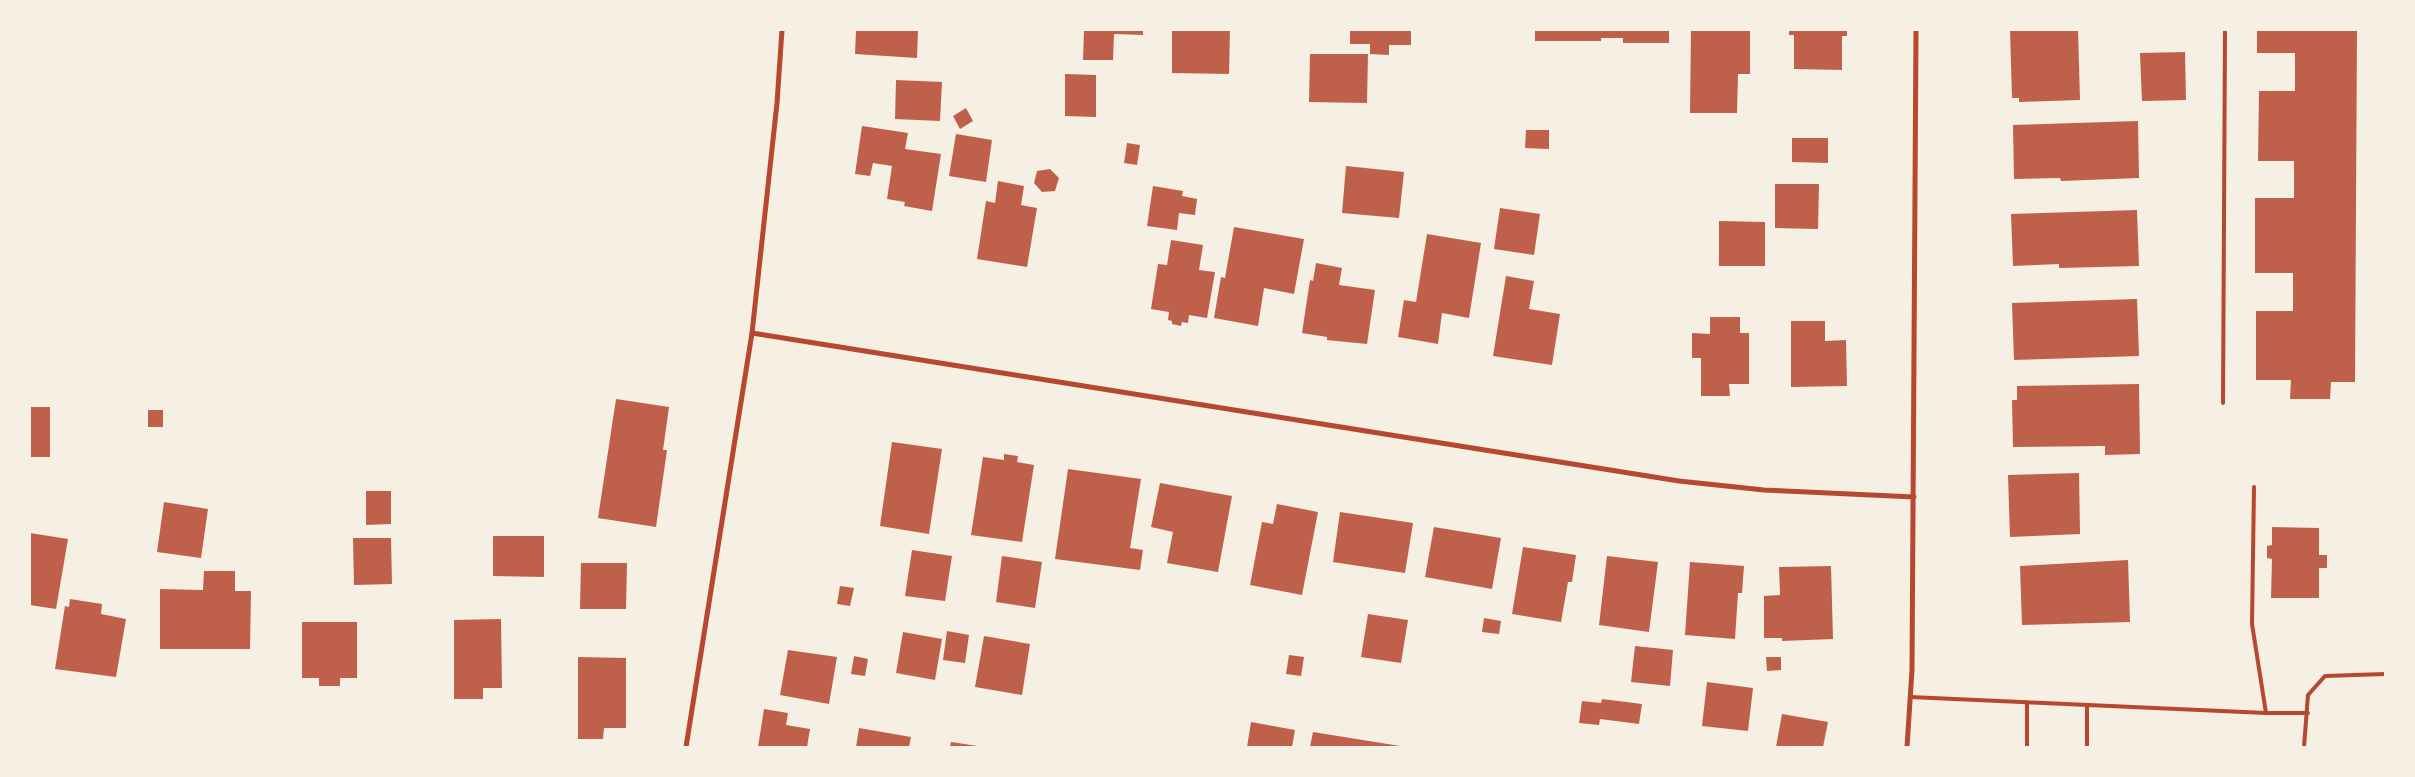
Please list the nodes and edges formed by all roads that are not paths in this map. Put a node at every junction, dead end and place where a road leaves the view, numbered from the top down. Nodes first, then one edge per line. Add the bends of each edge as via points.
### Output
1 (782, 30) edge
2 (1916, 30) edge
3 (2225, 30) edge
4 (752, 333) junction
5 (2223, 403) dead end
6 (2254, 487) dead end
7 (1914, 497) junction
8 (2385, 674) edge
9 (1910, 697) junction
10 (2027, 702) junction
11 (2087, 705) junction
12 (2266, 713) junction
13 (2308, 713) junction
14 (686, 747) edge
15 (1907, 747) edge
16 (2027, 747) edge
17 (2087, 747) edge
18 (2304, 747) edge

1 - 4 street
2 - 7 street
3 - 5 lane
4 - 7 street via 1679,481 1764,490
4 - 14 street
6 - 12 lane via 2252,624
7 - 9 street
8 - 13 lane via 2325,676 2308,696
9 - 10 lane
9 - 15 street
10 - 11 lane
10 - 16 lane
11 - 12 lane
11 - 17 lane
12 - 13 lane
13 - 18 lane

